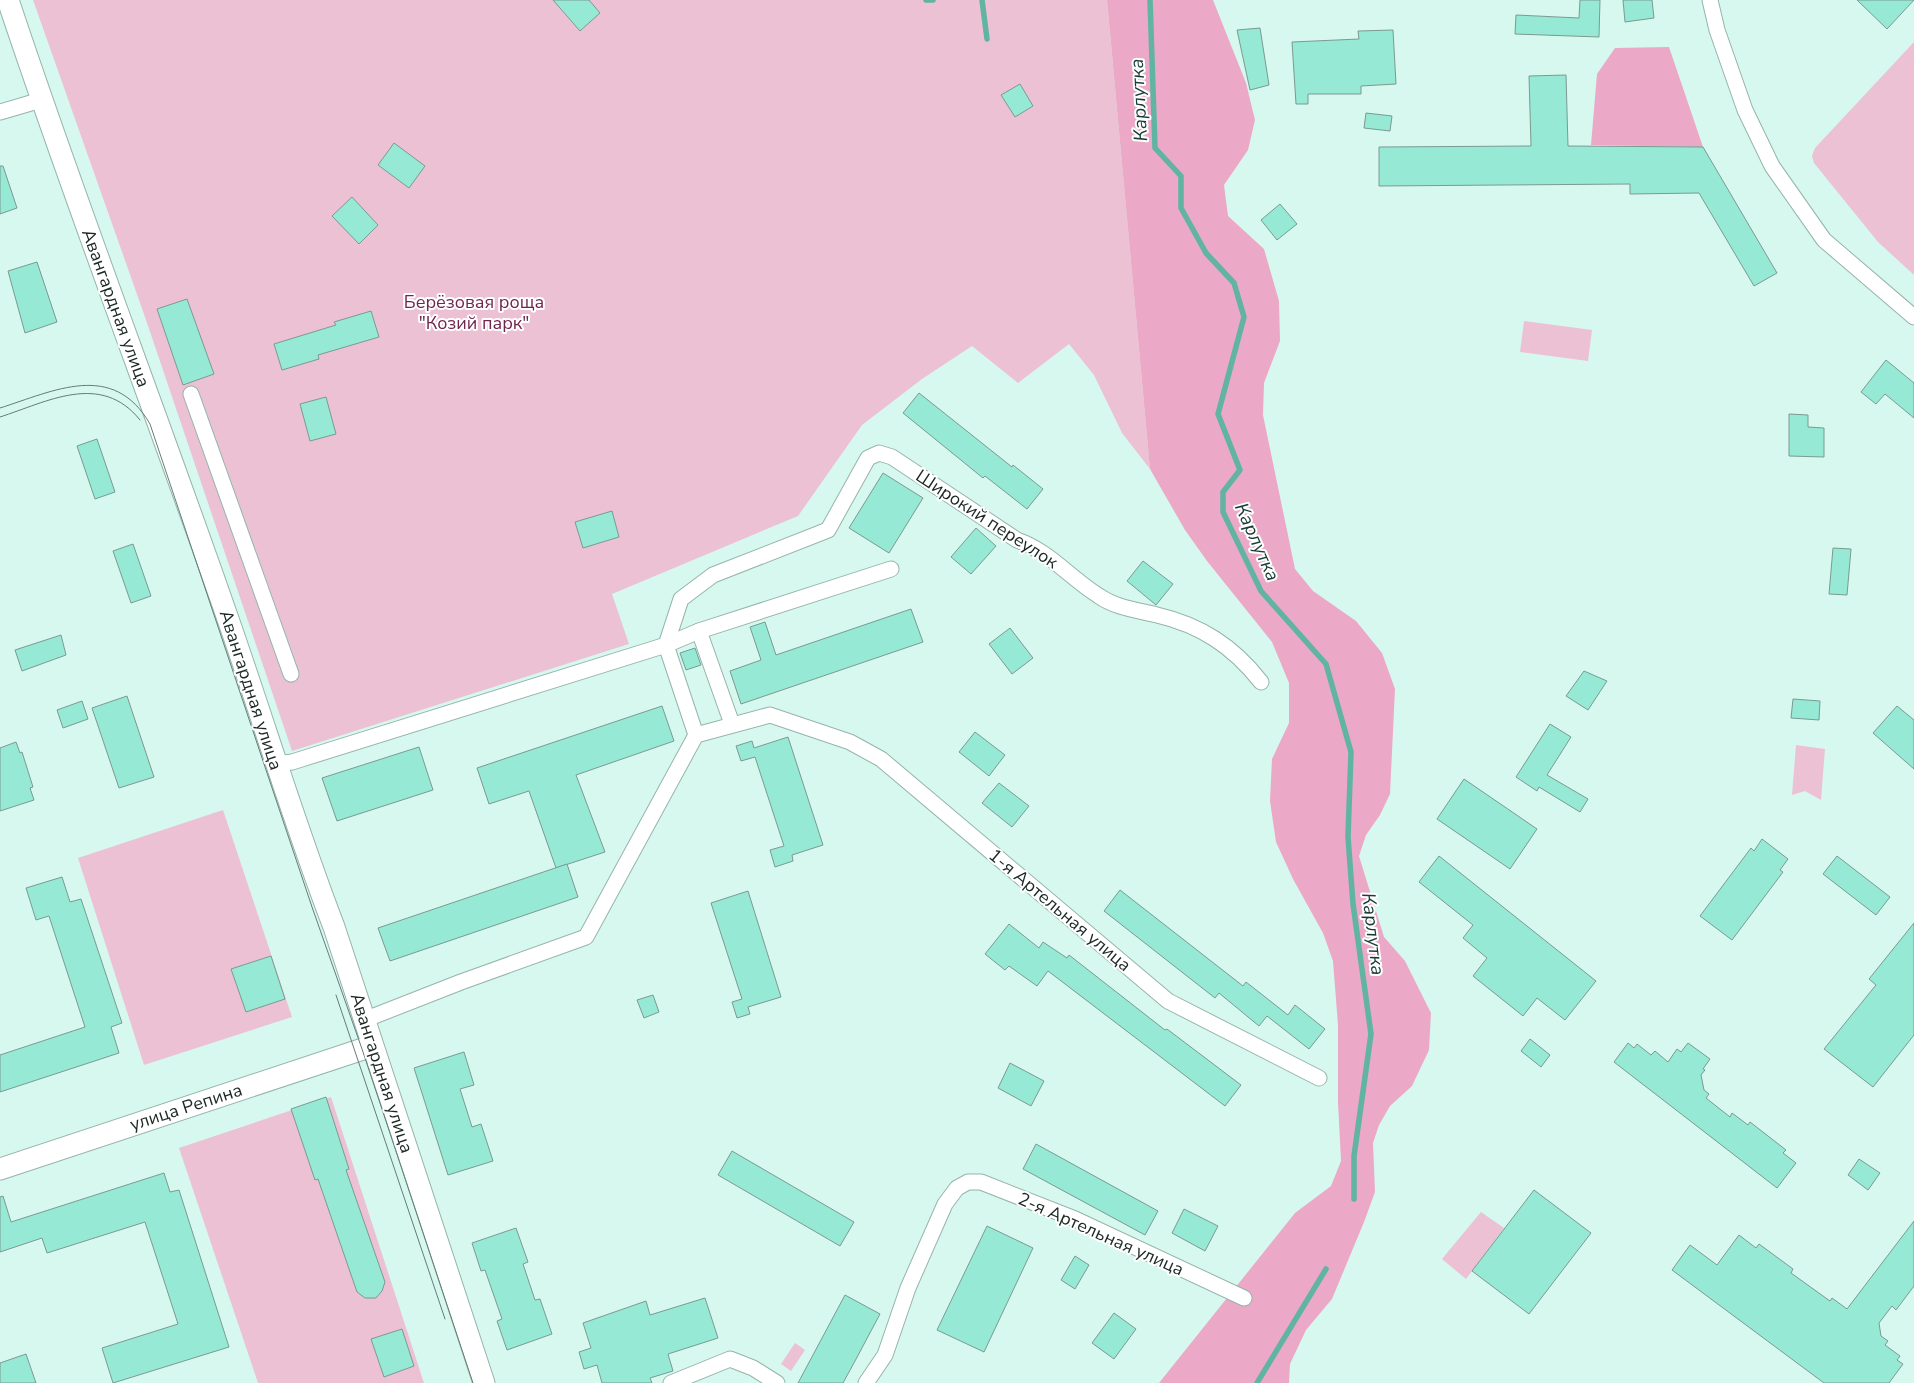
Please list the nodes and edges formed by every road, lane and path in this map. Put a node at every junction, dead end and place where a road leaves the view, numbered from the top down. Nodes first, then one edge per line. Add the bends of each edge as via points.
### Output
1 (8, 0) edge
2 (1710, 0) edge
3 (41, 100) junction
4 (0, 112) edge
5 (1914, 317) edge
6 (190, 394) dead end
7 (891, 569) dead end
8 (699, 631) junction
9 (666, 645) junction
10 (290, 674) dead end
11 (1260, 682) dead end
12 (732, 724) junction
13 (696, 736) junction
14 (276, 764) junction
15 (364, 1020) junction
16 (372, 1046) junction
17 (1319, 1078) dead end
18 (0, 1169) edge
19 (1244, 1298) dead end
20 (484, 1383) edge
21 (671, 1383) edge
22 (777, 1383) edge
23 (866, 1383) edge

1 - 3 street, Авангардная улица
2 - 5 street via 1716,30 1745,110 1772,166 1824,240
3 - 4 street
3 - 14 street, Авангардная улица via 229,620
6 - 10 street
7 - 8 street
8 - 9 street
8 - 12 street
9 - 11 street, Широкий переулок via 681,599 713,575 828,530 868,458 879,453 892,457 1017,540 1035,546 1100,597 1131,610 1199,628 1249,667
9 - 13 street
9 - 14 street via 292,762
12 - 13 street, 1-я Артельная улица
12 - 17 street, 1-я Артельная улица via 770,715 850,742 881,759 1168,1001
13 - 15 street via 586,937
14 - 15 street, Авангардная улица
15 - 16 street, Авангардная улица
16 - 18 street, улица Репина
16 - 20 street, Авангардная улица
19 - 23 street, 2-я Артельная улица via 1075,1219 990,1186 968,1182 957,1188 945,1204 884,1354
21 - 22 street via 730,1359

